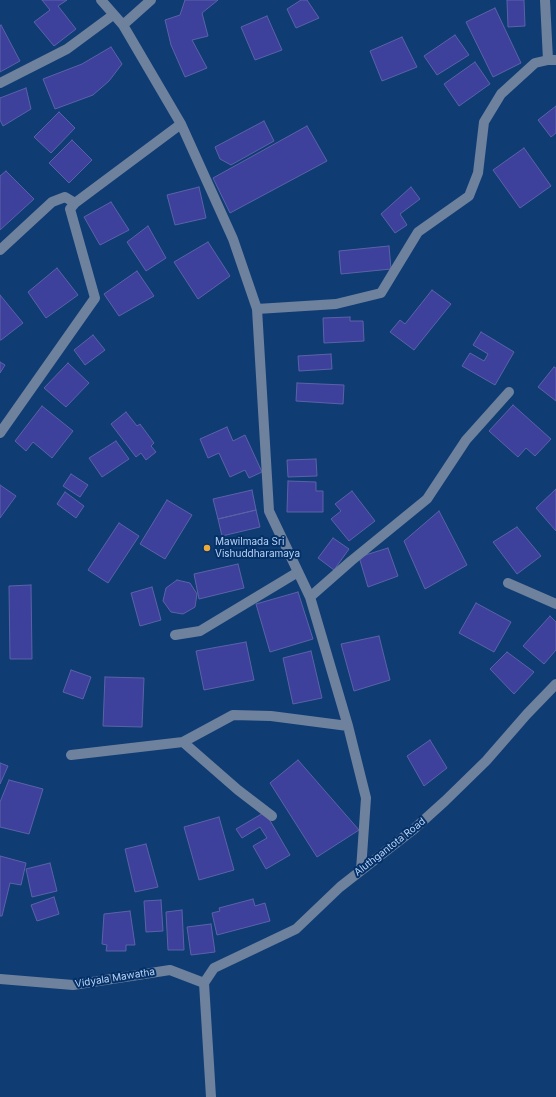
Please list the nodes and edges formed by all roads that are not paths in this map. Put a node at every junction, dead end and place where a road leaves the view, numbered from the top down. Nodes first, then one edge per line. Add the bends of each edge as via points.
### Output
1 (100, 0) edge
2 (152, 0) edge
3 (545, 0) edge
4 (113, 14) junction
5 (123, 25) junction
6 (552, 60) edge
7 (0, 83) edge
8 (181, 124) junction
9 (74, 203) junction
10 (0, 250) edge
11 (257, 310) junction
12 (509, 392) dead end
13 (0, 433) edge
14 (298, 572) junction
15 (508, 583) dead end
16 (310, 596) junction
17 (556, 604) edge
18 (175, 635) dead end
19 (556, 684) edge
20 (348, 726) junction
21 (183, 742) junction
22 (71, 755) dead end
23 (272, 816) dead end
24 (361, 870) junction
25 (0, 979) edge
26 (204, 983) junction
27 (211, 1097) edge

1 - 4 street
2 - 5 street
3 - 6 street
4 - 5 street
4 - 7 street via 67,49
5 - 8 street
6 - 11 street via 535,63 500,94 484,122 478,173 469,196 418,232 381,293 336,304
8 - 9 street
8 - 11 street via 233,239
9 - 10 street via 65,197 52,202
9 - 13 street via 70,209 95,298
11 - 14 street via 269,511
12 - 16 street via 466,440 427,499
14 - 16 street
14 - 18 street via 200,631
15 - 17 street
16 - 20 street
19 - 24 street, Aluthgantota Road via 486,761 445,801
20 - 21 street via 271,716 234,715
20 - 24 street via 366,798
21 - 22 street
21 - 23 street
24 - 26 street, Aluthgantota Road via 296,929 214,968
25 - 26 street, Vidyala Mawatha via 73,985 170,970
26 - 27 street

